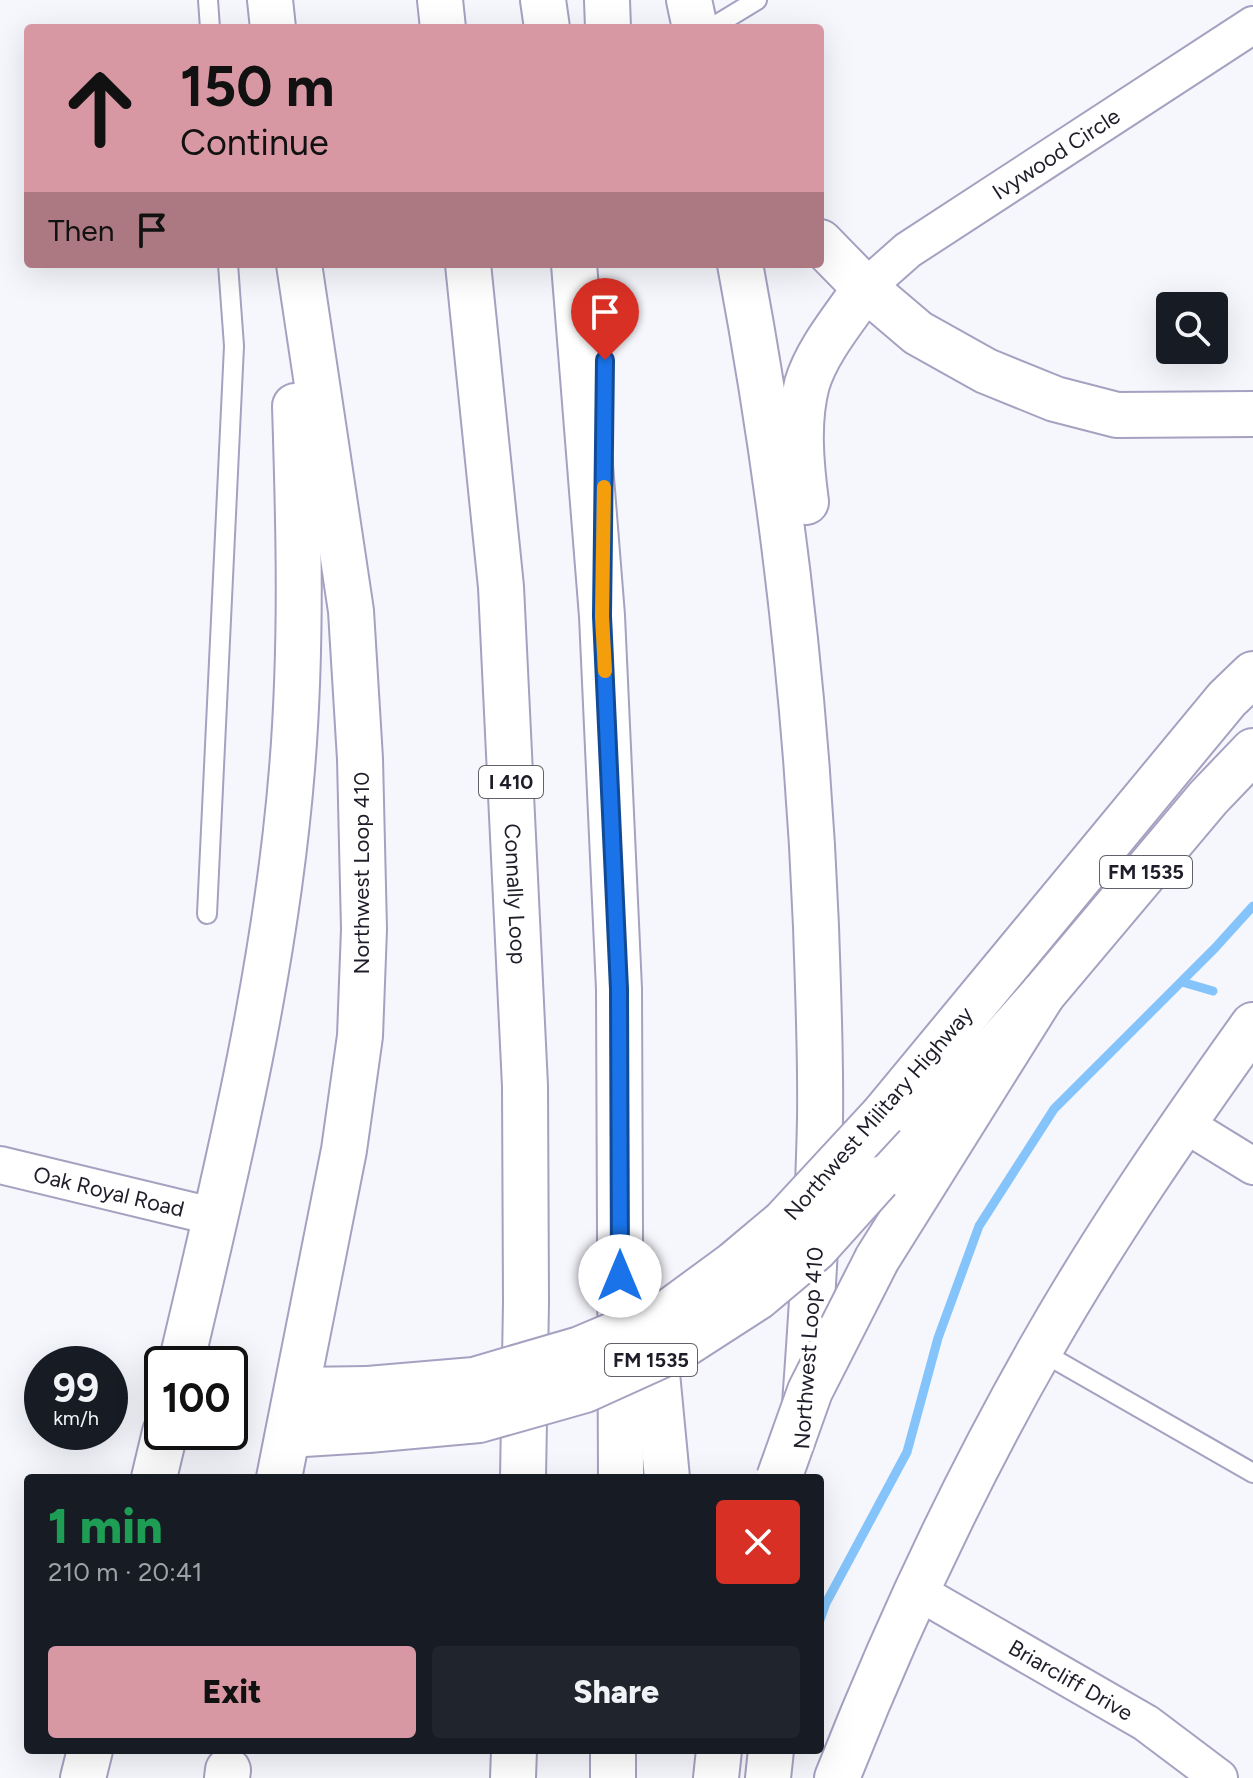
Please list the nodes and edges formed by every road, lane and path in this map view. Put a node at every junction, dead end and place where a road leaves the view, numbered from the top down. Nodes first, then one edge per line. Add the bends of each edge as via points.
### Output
1 (208, 0) edge
2 (270, 0) edge
3 (440, 0) edge
4 (543, 0) edge
5 (607, 0) edge
6 (689, 0) edge
7 (757, 0) edge
8 (210, 24) edge
9 (273, 24) edge
10 (443, 24) edge
11 (546, 24) edge
12 (608, 24) edge
13 (694, 24) edge
14 (718, 24) edge
15 (1253, 25) edge
16 (824, 246) edge
17 (228, 268) edge
18 (291, 268) edge
19 (300, 268) edge
20 (468, 268) edge
21 (574, 268) edge
22 (606, 268) edge
23 (741, 268) edge
24 (865, 288) junction
25 (1253, 414) edge
26 (602, 616) junction
27 (1253, 674) edge
28 (1253, 751) edge
29 (808, 760) junction
30 (207, 914) dead end
31 (619, 989) junction
32 (1043, 994) junction
33 (1253, 1025) edge
34 (1183, 1123) junction
35 (0, 1165) edge
36 (1253, 1166) edge
37 (216, 1217) junction
38 (185, 1346) edge
39 (1039, 1351) junction
40 (297, 1390) junction
41 (368, 1410) junction
42 (288, 1435) junction
43 (161, 1450) edge
44 (1253, 1473) edge
45 (155, 1474) edge
46 (280, 1474) edge
47 (523, 1474) edge
48 (621, 1474) edge
49 (667, 1474) edge
50 (780, 1474) edge
51 (799, 1474) edge
52 (915, 1590) junction
53 (89, 1754) edge
54 (514, 1754) edge
55 (613, 1754) edge
56 (694, 1754) edge
57 (719, 1754) edge
58 (771, 1754) edge
59 (83, 1778) edge
60 (513, 1778) edge
61 (613, 1778) edge
62 (696, 1778) edge
63 (716, 1778) edge
64 (768, 1778) edge
65 (837, 1778) edge
66 (1219, 1778) edge

1 - 8 lane
2 - 9 main road
3 - 10 main road
4 - 11 main road
5 - 12 main road
6 - 13 main road
7 - 14 lane
15 - 24 street, Ivywood Circle via 908,250
16 - 24 main road
17 - 30 lane via 234,346
18 - 37 main road via 300,630 292,771 273,932
19 - 40 main road, Northwest Loop 410 via 351,611 364,929 360,1036 344,1150
20 - 47 main road, Connally Loop / I 410 via 501,587 525,1086
21 - 26 main road
22 - 26 main road
23 - 29 main road, Northwest Loop 410 via 783,530
24 - 25 main road via 918,333 986,371 1055,399 1117,415
24 - 29 main road via 820,355 801,422 814,576
26 - 31 main road
27 - 41 main road, Northwest Military Highway / FM 1535, bridge via 883,1115 784,1222 734,1264 670,1311 580,1349
28 - 32 main road, Northwest Military Highway / FM 1535
29 - 51 main road, Northwest Loop 410 via 820,1118
31 - 48 main road
31 - 49 main road
32 - 41 main road, Northwest Military Highway / FM 1535, bridge via 815,1249 758,1297 682,1346 585,1390 479,1420
32 - 50 main road, bridge via 877,1259 810,1391
33 - 34 main road
34 - 36 street
34 - 39 main road
35 - 37 street, Oak Royal Road
37 - 38 main road
39 - 44 lane
39 - 52 main road
40 - 41 main road, Northwest Military Highway / FM 1535
40 - 42 main road, Northwest Loop 410
41 - 42 main road, Northwest Military Highway / FM 1535
42 - 46 main road, Northwest Loop 410
43 - 45 main road
52 - 65 main road
52 - 66 street, Briarcliff Drive via 1146,1723
53 - 59 main road
54 - 60 main road
55 - 61 main road
56 - 62 main road
57 - 63 main road
58 - 64 main road

